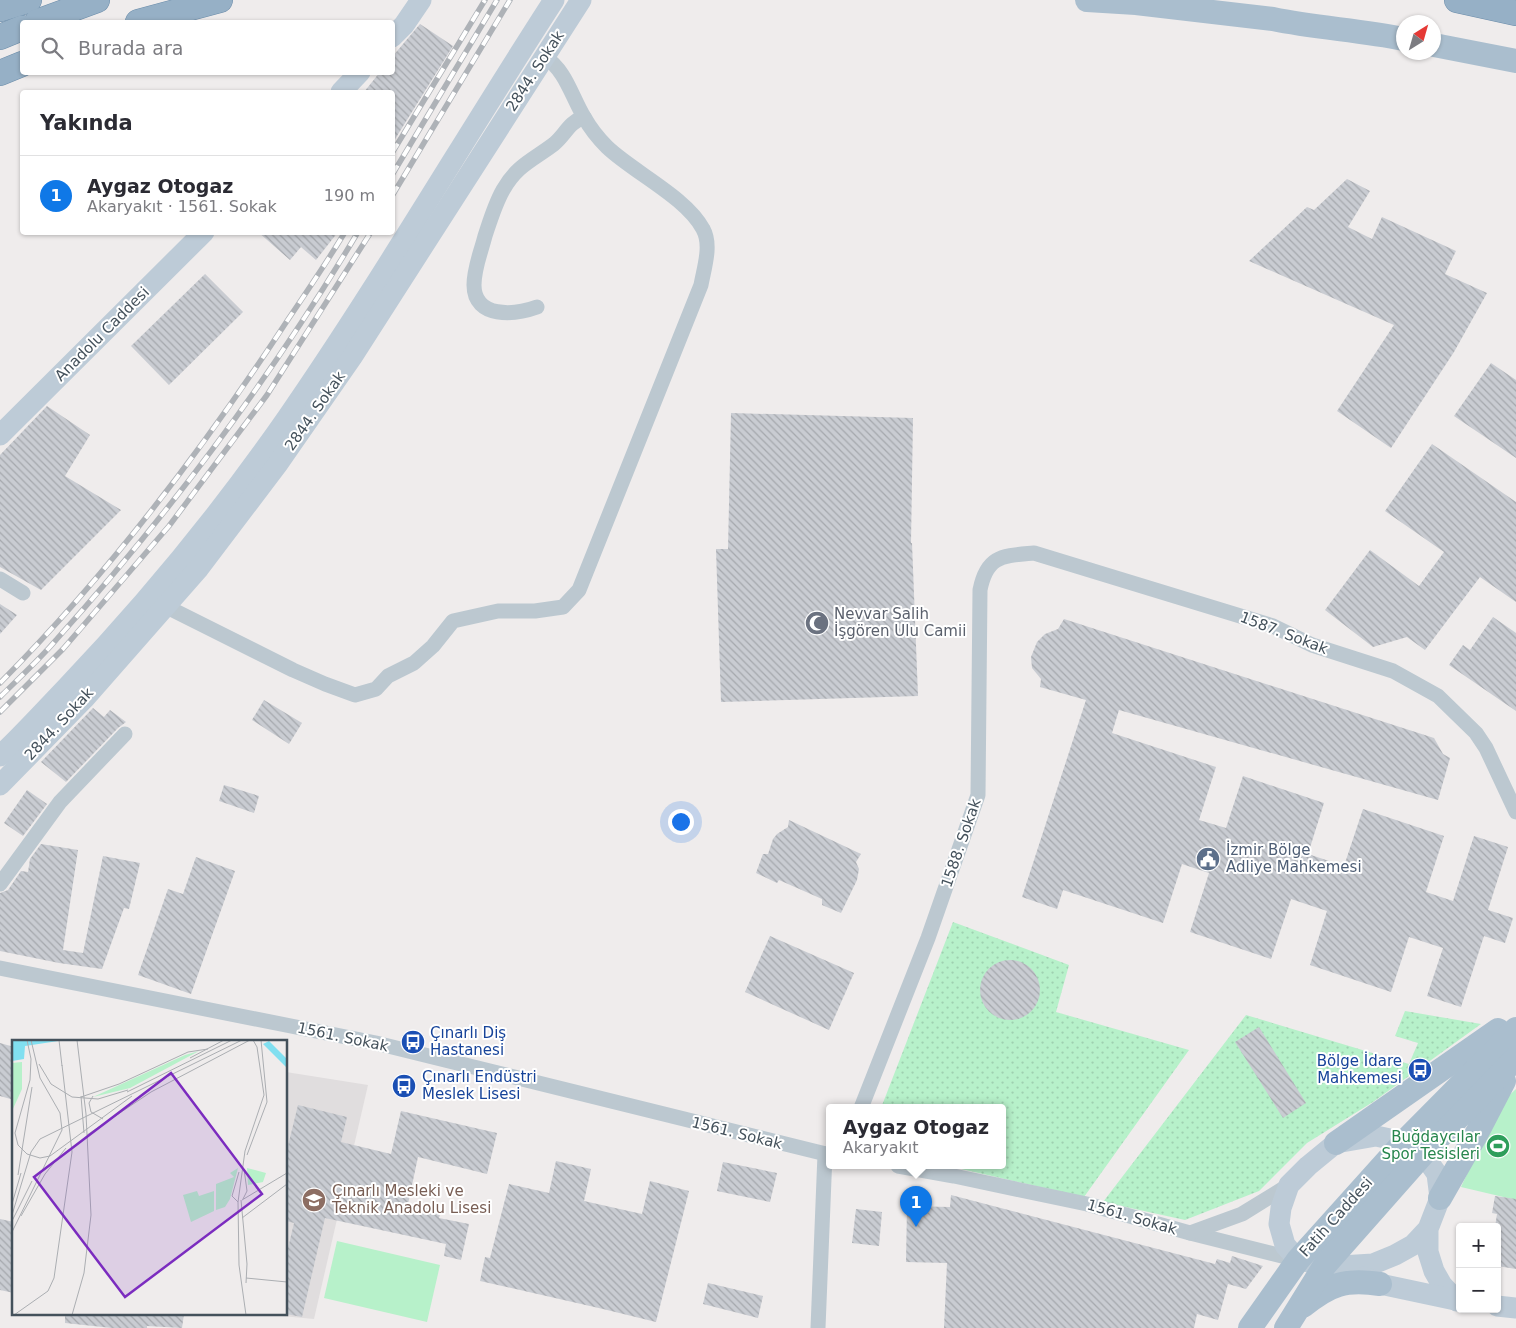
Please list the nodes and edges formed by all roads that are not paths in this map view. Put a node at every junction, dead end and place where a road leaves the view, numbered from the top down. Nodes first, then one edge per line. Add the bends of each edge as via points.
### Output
1 (29, 0) edge
2 (97, 0) edge
3 (220, 0) edge
4 (421, 0) edge
5 (554, 0) edge
6 (581, 0) edge
7 (1087, 0) edge
8 (1217, 0) edge
9 (1456, 0) edge
10 (0, 9) edge
11 (1516, 13) edge
12 (1273, 19) junction
13 (42, 20) edge
14 (145, 20) edge
15 (20, 29) edge
16 (395, 34) edge
17 (0, 37) edge
18 (1396, 37) edge
19 (1441, 46) edge
20 (545, 56) junction
21 (1516, 61) edge
22 (20, 65) edge
23 (0, 72) edge
24 (357, 75) edge
25 (343, 90) edge
26 (584, 117) junction
27 (201, 235) edge
28 (538, 307) dead end
29 (0, 435) edge
30 (989, 564) joint
31 (0, 579) edge
32 (23, 593) dead end
33 (165, 606) junction
34 (125, 734) dead end
35 (0, 756) edge
36 (0, 785) edge
37 (1516, 812) edge
38 (0, 884) edge
39 (0, 968) edge
40 (1516, 1018) edge
41 (1516, 1029) edge
42 (1515, 1058) edge
43 (863, 1104) edge
44 (1336, 1143) junction
45 (1414, 1148) junction
46 (826, 1154) edge
47 (826, 1169) edge
48 (915, 1169) edge
49 (1289, 1185) junction
50 (1440, 1198) junction
51 (1428, 1229) junction
52 (1190, 1233) junction
53 (1298, 1260) junction
54 (1333, 1266) junction
55 (1380, 1284) junction
56 (1456, 1299) edge
57 (1456, 1301) edge
58 (1501, 1306) edge
59 (1516, 1308) edge
60 (1291, 1320) edge
61 (818, 1328) edge
62 (1250, 1328) edge

1 - 10 highway
2 - 13 highway
3 - 14 highway
4 - 16 main road
5 - 35 main road, 2844. Sokak via 421,214 286,419 161,582
6 - 20 main road, 2844. Sokak
7 - 12 main road
8 - 12 main road
9 - 11 highway
12 - 18 main road
15 - 17 highway
19 - 21 main road
20 - 26 street via 556,64
20 - 33 main road, 2844. Sokak via 352,357 199,568
22 - 23 highway
24 - 25 main road
26 - 28 street via 574,120 554,144 517,170 495,208 477,262 474,286 479,302 492,311 512,313
26 - 33 street via 606,146 691,213 704,230 707,248 701,285 579,590 563,607 498,611 453,621 414,663 388,676 376,689 354,695 285,666
27 - 29 main road, Anadolu Caddesi
30 - 37 street, 1587. Sokak via 1007,555 1034,553 1273,626 1312,645 1393,671 1438,696 1476,732
30 - 43 street, 1588. Sokak via 980,590 978,795 928,938
31 - 32 street
33 - 36 main road, 2844. Sokak via 84,698
34 - 38 street via 60,802
39 - 46 street, 1561. Sokak via 376,1043
40 - 44 main road
41 - 45 main road, Fatih Caddesi
42 - 45 main road
42 - 50 main road
44 - 45 main road via 1376,1136
44 - 49 main road
45 - 50 main road via 1437,1174
45 - 53 main road, Fatih Caddesi
45 - 54 main road, Fatih Caddesi
47 - 61 street
48 - 52 street, 1561. Sokak via 1087,1204
49 - 52 street, 1561. Sokak via 1242,1214
49 - 53 main road via 1279,1224 1285,1245
50 - 51 main road
51 - 54 main road via 1413,1245 1373,1264
51 - 56 main road via 1428,1252 1434,1271
52 - 53 street, 1561. Sokak
53 - 54 main road
53 - 62 main road, Fatih Caddesi
54 - 55 main road
54 - 60 main road, Fatih Caddesi
55 - 57 main road
55 - 60 main road via 1359,1281 1338,1284 1319,1293
58 - 59 main road

